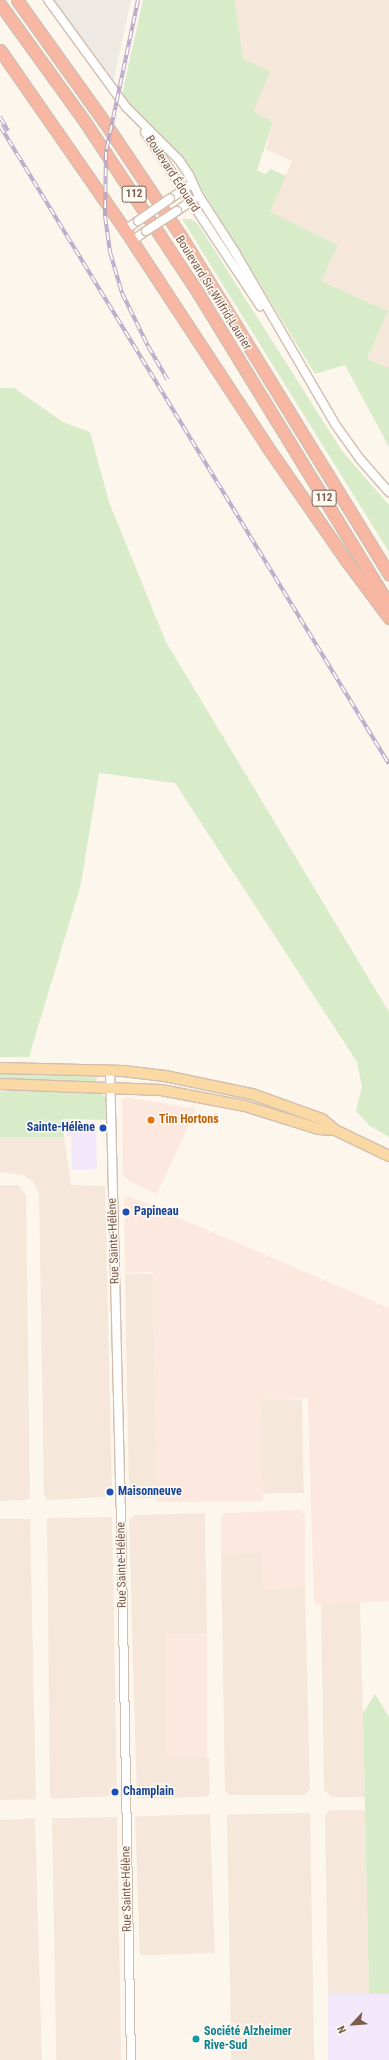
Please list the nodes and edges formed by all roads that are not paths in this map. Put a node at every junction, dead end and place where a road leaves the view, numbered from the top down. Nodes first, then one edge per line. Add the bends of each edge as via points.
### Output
1 (17, 0) edge
2 (48, 0) edge
3 (0, 4) edge
4 (0, 50) edge
5 (141, 124) junction
6 (193, 183) junction
7 (182, 191) junction
8 (199, 196) junction
9 (190, 202) junction
10 (125, 230) junction
11 (132, 241) junction
12 (287, 344) junction
13 (389, 492) edge
14 (389, 572) edge
15 (389, 605) edge
16 (389, 618) edge
17 (0, 1068) edge
18 (110, 1070) junction
19 (0, 1084) edge
20 (110, 1086) junction
21 (335, 1130) junction
22 (389, 1156) edge
23 (130, 2060) edge

1 - 14 highway, Boulevard Sir-Wilfrid-Laurier / 112 via 105,123 181,236
2 - 5 street
3 - 15 highway, Boulevard Sir-Wilfrid-Laurier / 112 via 85,122 185,273
4 - 10 highway
5 - 6 street, Boulevard Édouard via 179,160
5 - 7 street, Boulevard Édouard
6 - 7 street
6 - 8 street, Boulevard Édouard
7 - 9 street, Boulevard Édouard
7 - 10 street, bridge
8 - 9 street
8 - 12 street, Boulevard Édouard via 235,252
9 - 11 street, bridge
9 - 12 street, Boulevard Édouard
10 - 11 highway
11 - 16 highway via 266,445
12 - 13 street, Boulevard Édouard via 342,434 366,467
17 - 18 main road
18 - 20 street, Rue Sainte-Hélène
18 - 21 main road via 165,1076 252,1094 322,1118
19 - 20 main road
20 - 21 main road via 191,1094 245,1106 319,1129
20 - 23 street, Rue Sainte-Hélène via 121,1506
21 - 22 main road

